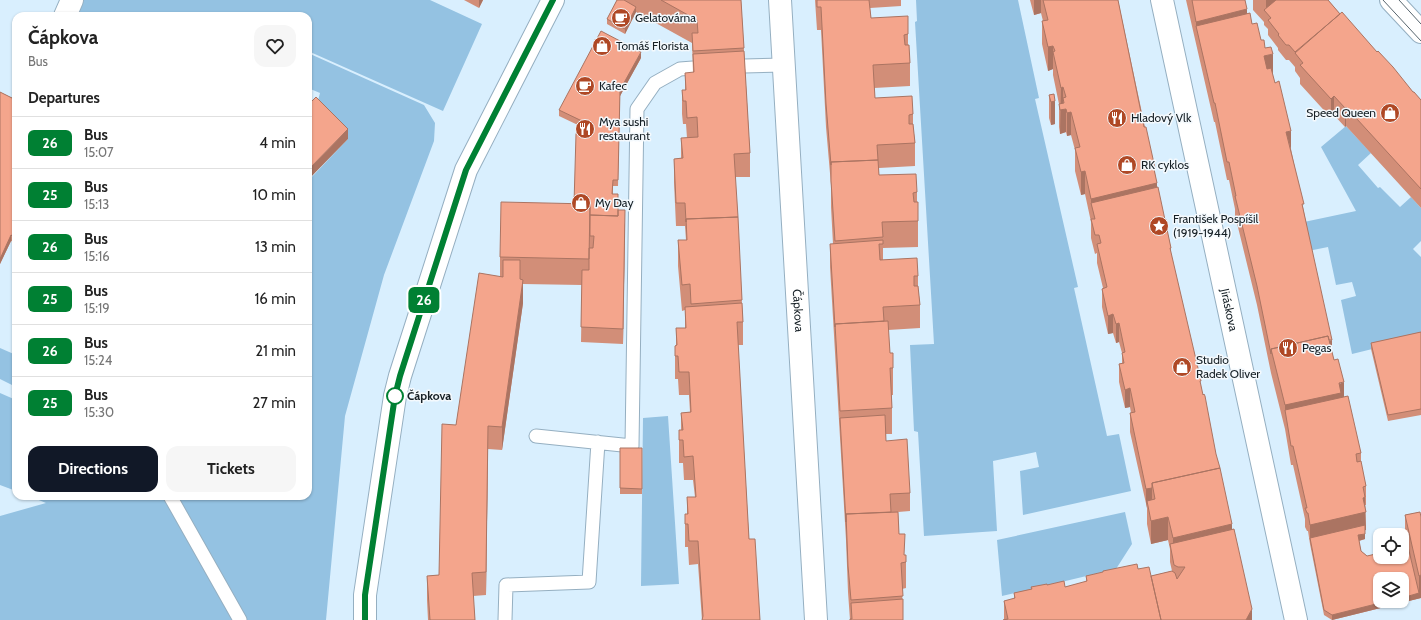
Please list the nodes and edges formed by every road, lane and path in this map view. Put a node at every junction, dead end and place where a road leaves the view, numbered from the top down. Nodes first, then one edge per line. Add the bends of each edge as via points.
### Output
1 (72, 0) edge
2 (553, 0) edge
3 (780, 0) edge
4 (1162, 0) edge
5 (1391, 0) edge
6 (67, 12) edge
7 (1421, 32) edge
8 (783, 65) junction
9 (744, 66) edge
10 (693, 68) edge
11 (536, 436) dead end
12 (598, 442) junction
13 (172, 500) edge
14 (240, 620) edge
15 (365, 620) edge
16 (505, 620) edge
17 (816, 620) edge
18 (1296, 620) edge

1 - 6 street
2 - 15 street via 466,170 400,376 365,595
3 - 8 street, Čápkova
4 - 18 street, Jiráskova
5 - 7 street
8 - 9 lane
8 - 17 street, Čápkova
10 - 12 lane via 680,69 655,83 637,110 632,446
11 - 12 lane
12 - 16 lane via 589,582 506,585
13 - 14 lane

